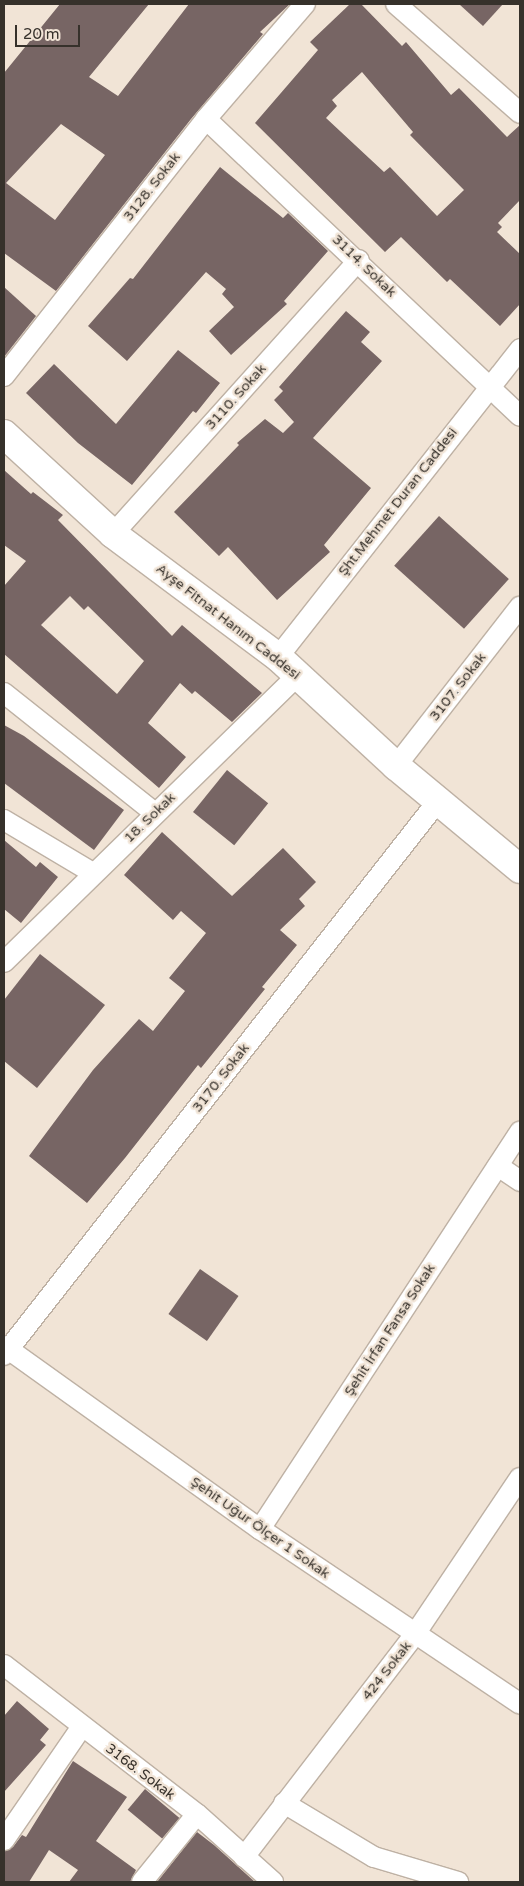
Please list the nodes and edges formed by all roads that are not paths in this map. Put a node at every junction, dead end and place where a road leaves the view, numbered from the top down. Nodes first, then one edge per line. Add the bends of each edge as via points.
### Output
1 (305, 4) edge
2 (396, 4) edge
3 (520, 114) edge
4 (206, 119) junction
5 (359, 260) junction
6 (520, 349) edge
7 (4, 376) edge
8 (489, 386) junction
9 (520, 416) edge
10 (4, 434) edge
11 (113, 534) junction
12 (520, 607) edge
13 (278, 657) junction
14 (298, 675) junction
15 (4, 692) edge
16 (396, 766) junction
17 (438, 801) junction
18 (155, 813) junction
19 (4, 820) edge
20 (520, 869) edge
21 (93, 873) junction
22 (4, 962) edge
23 (520, 1131) edge
24 (498, 1166) junction
25 (520, 1181) edge
26 (5, 1350) edge
27 (520, 1478) edge
28 (260, 1529) junction
29 (415, 1634) junction
30 (4, 1666) edge
31 (520, 1704) edge
32 (81, 1728) junction
33 (284, 1803) junction
34 (197, 1814) junction
35 (4, 1840) edge
36 (244, 1857) junction
37 (142, 1882) edge
38 (273, 1882) edge
39 (458, 1882) edge

1 - 4 street, 3128. Sokak
2 - 3 street
4 - 5 street, 3114. Sokak
4 - 7 street, 3128. Sokak
5 - 8 street, 3114. Sokak
5 - 11 street, 3110. Sokak
6 - 8 street, Şht.Mehmet Duran Caddesi
8 - 9 street, 3114. Sokak
8 - 13 street, Şht.Mehmet Duran Caddesi
10 - 11 street, Ayşe Fitnat Hanım Caddesi
11 - 13 street, Ayşe Fitnat Hanım Caddesi
12 - 16 street, 3107. Sokak
13 - 14 street, Ayşe Fitnat Hanım Caddesi
14 - 16 street, Ayşe Fitnat Hanım Caddesi
14 - 18 street, 18. Sokak
15 - 18 street
16 - 17 street, Ayşe Fitnat Hanım Caddesi
17 - 20 street, Ayşe Fitnat Hanım Caddesi
17 - 26 street, 3170. Sokak
18 - 21 street, 18. Sokak
19 - 21 street
21 - 22 street, 18. Sokak
23 - 24 street, Şehit İrfan Fansa Sokak
24 - 25 street
24 - 28 street, Şehit İrfan Fansa Sokak
26 - 28 street, Şehit Uğur Ölçer 1 Sokak
27 - 29 street, 424 Sokak
28 - 29 street, Şehit Uğur Ölçer 1 Sokak
29 - 31 street, Şehit Uğur Ölçer 1 Sokak
29 - 33 street, 424 Sokak
30 - 32 street, 3168. Sokak via 22,1677
32 - 34 street, 3168. Sokak
32 - 35 street
33 - 36 street, 424 Sokak
33 - 39 street via 374,1857
34 - 36 street, 3168. Sokak
34 - 37 street
36 - 38 street, 3168. Sokak

